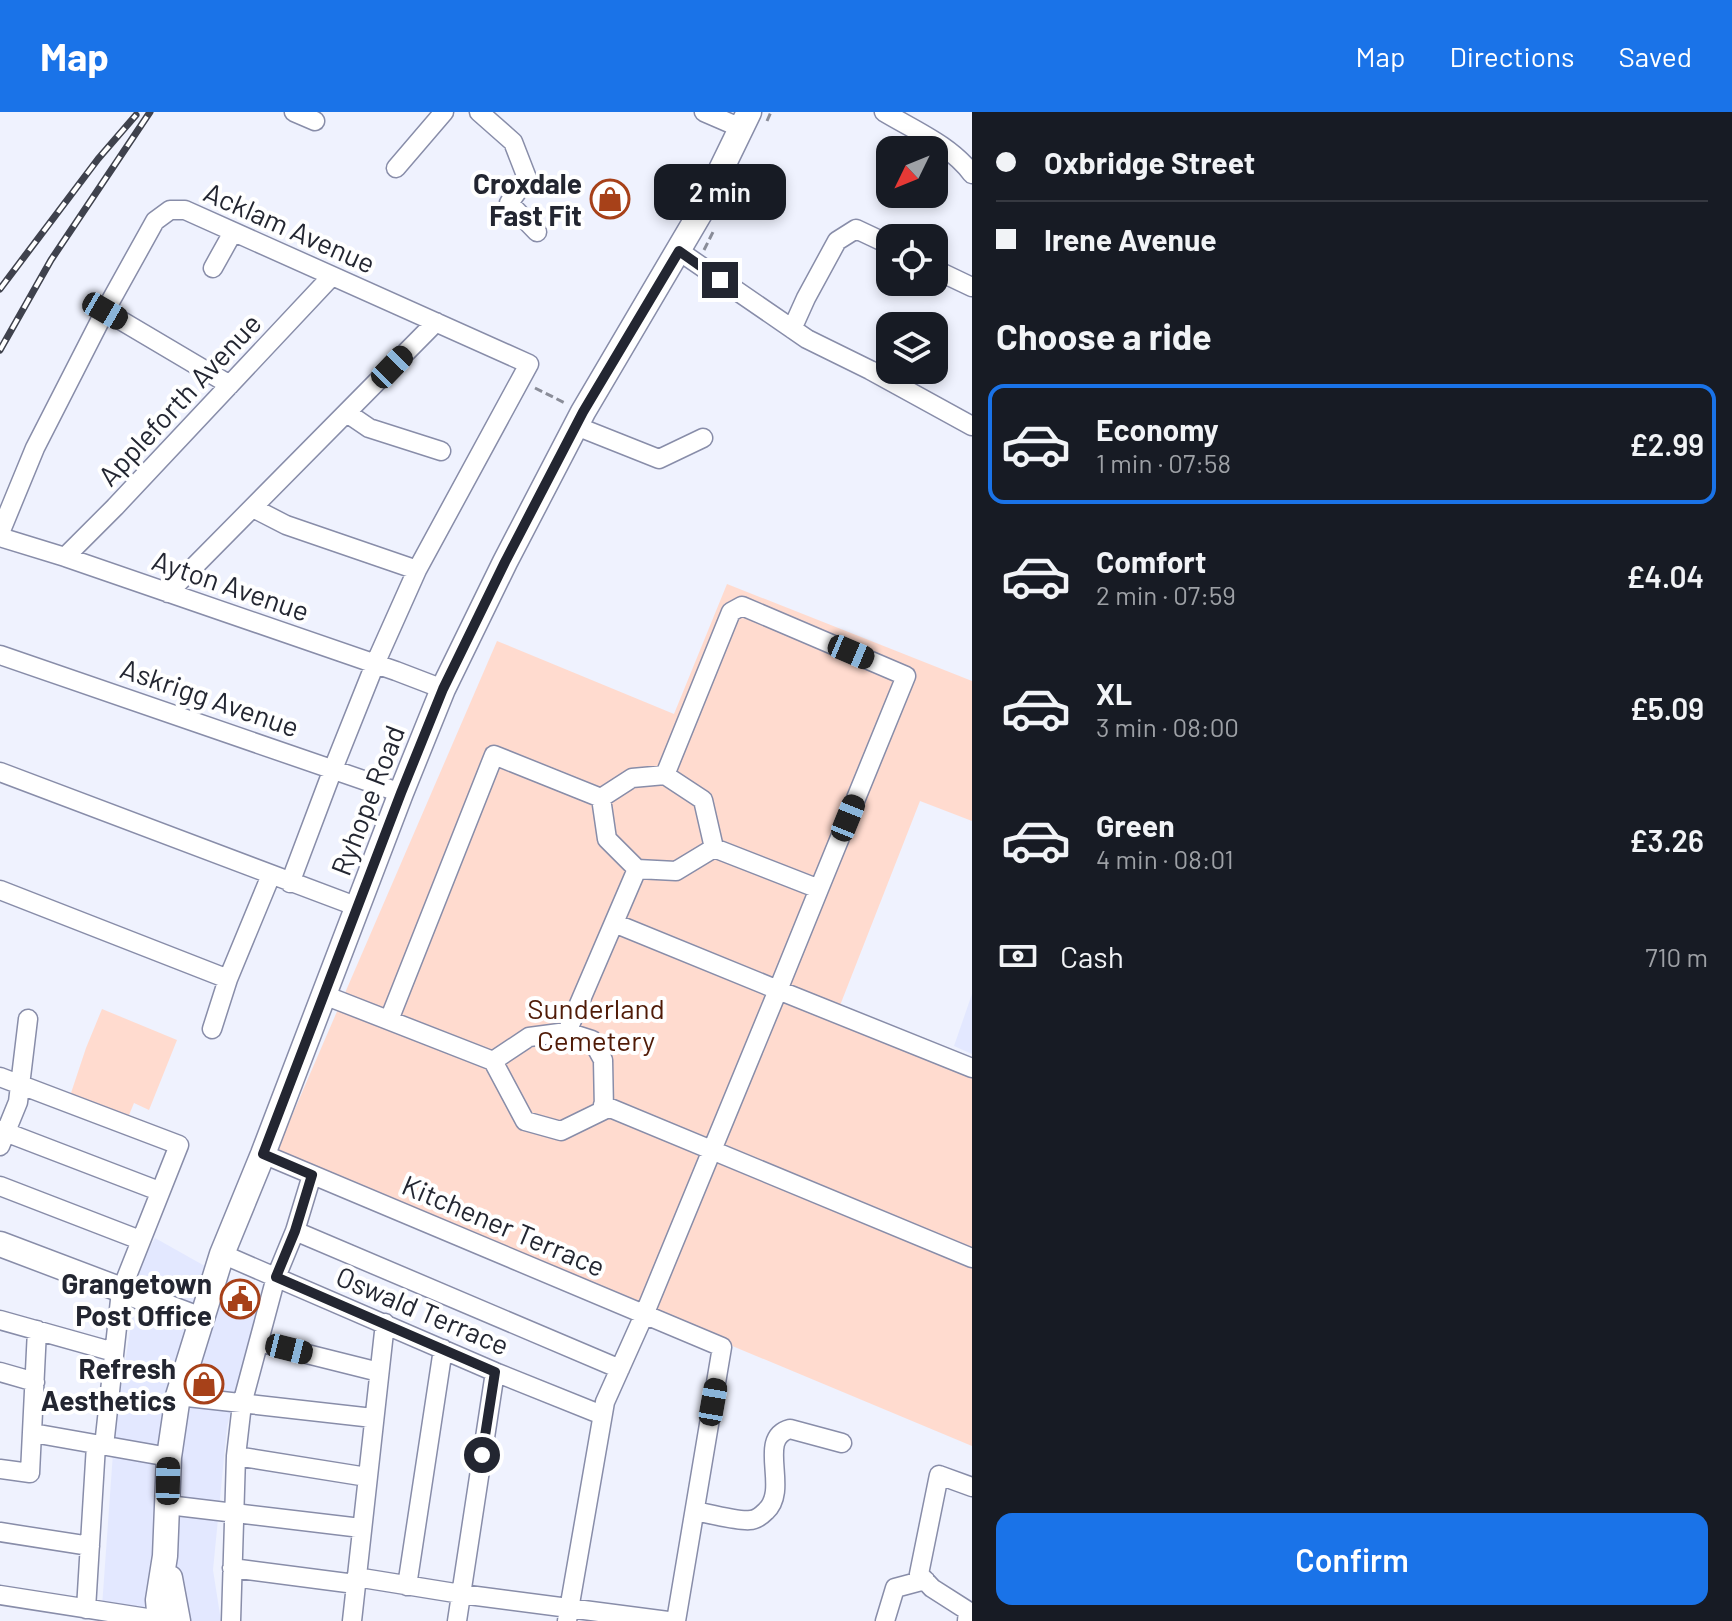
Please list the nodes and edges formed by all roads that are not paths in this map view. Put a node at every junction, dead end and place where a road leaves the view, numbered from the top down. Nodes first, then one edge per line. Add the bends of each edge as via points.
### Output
1 (294, 112) edge
2 (444, 112) edge
3 (479, 112) edge
4 (704, 112) edge
5 (884, 112) edge
6 (315, 121) dead end
7 (751, 122) edge
8 (396, 168) dead end
9 (972, 174) edge
10 (233, 232) junction
11 (537, 232) dead end
12 (876, 238) edge
13 (688, 257) junction
14 (213, 268) dead end
15 (948, 276) edge
16 (331, 277) junction
17 (972, 287) edge
18 (105, 311) junction
19 (436, 322) junction
20 (792, 329) junction
21 (230, 385) junction
22 (347, 413) junction
23 (970, 418) edge
24 (580, 419) junction
25 (703, 438) dead end
26 (441, 451) dead end
27 (253, 508) junction
28 (0, 535) edge
29 (65, 557) junction
30 (417, 570) junction
31 (168, 593) junction
32 (0, 655) edge
33 (375, 664) junction
34 (443, 689) junction
35 (333, 769) junction
36 (0, 772) edge
37 (665, 775) junction
38 (401, 793) junction
39 (601, 798) junction
40 (714, 848) junction
41 (637, 869) junction
42 (271, 875) junction
43 (290, 883) junction
44 (819, 889) junction
45 (0, 890) edge
46 (358, 907) junction
47 (614, 923) junction
48 (228, 979) junction
49 (778, 990) junction
50 (324, 995) junction
51 (28, 1019) dead end
52 (389, 1020) junction
53 (212, 1029) dead end
54 (567, 1032) junction
55 (493, 1061) junction
56 (972, 1068) edge
57 (0, 1077) edge
58 (20, 1085) junction
59 (603, 1105) junction
60 (2, 1136) edge
61 (711, 1149) junction
62 (263, 1154) junction
63 (312, 1175) junction
64 (0, 1186) edge
65 (159, 1191) junction
66 (295, 1231) junction
67 (140, 1240) junction
68 (0, 1244) edge
69 (222, 1254) junction
70 (972, 1258) edge
71 (276, 1277) junction
72 (121, 1291) junction
73 (644, 1315) junction
74 (0, 1320) edge
75 (201, 1320) junction
76 (385, 1323) junction
77 (37, 1330) junction
78 (259, 1342) junction
79 (443, 1349) junction
80 (114, 1352) junction
81 (620, 1369) junction
82 (0, 1372) edge
83 (379, 1372) junction
84 (495, 1372) junction
85 (35, 1382) junction
86 (178, 1396) junction
87 (242, 1404) junction
88 (602, 1415) junction
89 (373, 1418) junction
90 (33, 1433) junction
91 (842, 1443) dead end
92 (100, 1446) junction
93 (236, 1456) junction
94 (169, 1457) junction
95 (0, 1469) edge
96 (367, 1477) junction
97 (972, 1487) edge
98 (168, 1505) junction
99 (695, 1511) junction
100 (233, 1513) junction
101 (361, 1528) junction
102 (0, 1532) edge
103 (90, 1546) junction
104 (165, 1556) junction
105 (232, 1568) junction
106 (356, 1580) junction
107 (925, 1580) junction
108 (407, 1586) junction
109 (461, 1594) junction
110 (0, 1595) edge
111 (86, 1609) junction
112 (50, 1612) edge
113 (568, 1614) edge
114 (106, 1616) edge
115 (160, 1621) edge
116 (178, 1621) edge
117 (231, 1621) edge
118 (352, 1621) edge
119 (457, 1621) edge
120 (668, 1621) edge
121 (676, 1621) edge
122 (885, 1621) edge
123 (967, 1621) edge

1 - 6 street
2 - 8 street
3 - 11 street via 513,142 527,178 509,203
4 - 7 street
5 - 9 street via 944,148
7 - 13 main road, Ryhope Road via 699,215
10 - 14 street
10 - 16 street, Acklam Avenue
10 - 18 street, Acklam Avenue via 185,210 170,210 155,221
12 - 20 street via 856,229 837,241
13 - 20 street
13 - 24 main road, Ryhope Road
15 - 17 street
16 - 19 street, Acklam Avenue
16 - 21 street, Appleforth Avenue
18 - 21 street
18 - 28 street, Acklam Avenue via 35,448
19 - 22 street
19 - 30 street, Acklam Avenue via 529,364
20 - 23 street
21 - 29 street, Appleforth Avenue
22 - 26 street via 369,428
22 - 27 street
24 - 25 street via 659,459
24 - 34 main road, Ryhope Road
27 - 30 street via 286,525
27 - 31 street
28 - 29 street, Ayton Avenue
29 - 31 street, Ayton Avenue
30 - 33 street
31 - 33 street, Ayton Avenue
32 - 35 street, Askrigg Avenue
33 - 34 street, Ayton Avenue
33 - 35 street
34 - 38 main road, Ryhope Road
35 - 38 street, Askrigg Avenue
35 - 43 street
36 - 42 street
37 - 39 street via 632,778
37 - 40 street via 703,800
37 - 44 street via 731,612 742,606 906,676
38 - 46 main road, Ryhope Road
39 - 41 street via 607,839
39 - 52 street via 494,755
40 - 41 street via 676,871
40 - 44 street
41 - 47 street
42 - 43 street
42 - 48 street
43 - 46 street
44 - 49 street
45 - 48 street
46 - 50 main road, Ryhope Road
47 - 49 street
47 - 54 street
48 - 53 street
49 - 56 street
49 - 61 street
50 - 52 street
50 - 62 main road, Ryhope Road
51 - 58 street
52 - 55 street
54 - 55 street via 529,1037
54 - 59 street via 592,1040 603,1060
55 - 59 street via 525,1121 561,1131 604,1110
57 - 58 street
58 - 60 street
58 - 65 street via 179,1145
59 - 61 street
60 - 65 street
61 - 70 street
61 - 73 street
62 - 63 street, Kitchener Terrace
62 - 69 main road, Ryhope Road
63 - 66 street
63 - 73 street, Kitchener Terrace
64 - 67 street
65 - 67 street
66 - 71 street
66 - 81 street
67 - 72 street
68 - 72 main road
69 - 71 street, Oswald Terrace
69 - 75 main road, Ryhope Road
71 - 76 street, Oswald Terrace
71 - 78 street
72 - 75 main road
72 - 80 street
73 - 81 street
73 - 99 street, Kitchener Terrace via 722,1347
74 - 77 street
75 - 86 main road, Ryhope Road
76 - 79 street, Oswald Terrace
76 - 83 street
77 - 80 street
77 - 85 street
78 - 83 street
78 - 87 street
79 - 84 street, Oswald Terrace
79 - 108 street
80 - 92 street
81 - 88 street
82 - 85 street
83 - 89 street
84 - 88 street, Oswald Terrace
84 - 109 street
85 - 90 street
86 - 87 street
86 - 94 main road, Ryhope Road
87 - 89 street
87 - 93 street
88 - 113 street
89 - 96 street
90 - 92 street
90 - 95 street via 30,1473
91 - 99 street via 783,1431 773,1453 771,1507 750,1521
92 - 94 street
92 - 103 street
93 - 96 street
93 - 100 street
94 - 98 main road, Ryhope Road
96 - 101 street
97 - 107 street via 939,1475 919,1574
98 - 100 street
98 - 104 main road, Ryhope Road
99 - 121 street
100 - 101 street
100 - 105 street
101 - 106 street
102 - 103 street
103 - 111 street
104 - 115 main road, Ryhope Road
104 - 116 main road, Ryhope Road
105 - 106 street
105 - 117 street
106 - 108 street
106 - 118 street
107 - 122 street via 895,1588
107 - 123 street via 968,1611
108 - 109 street
109 - 113 street
109 - 119 street
110 - 112 street
111 - 112 street
111 - 114 street
113 - 120 street
114 - 115 street

